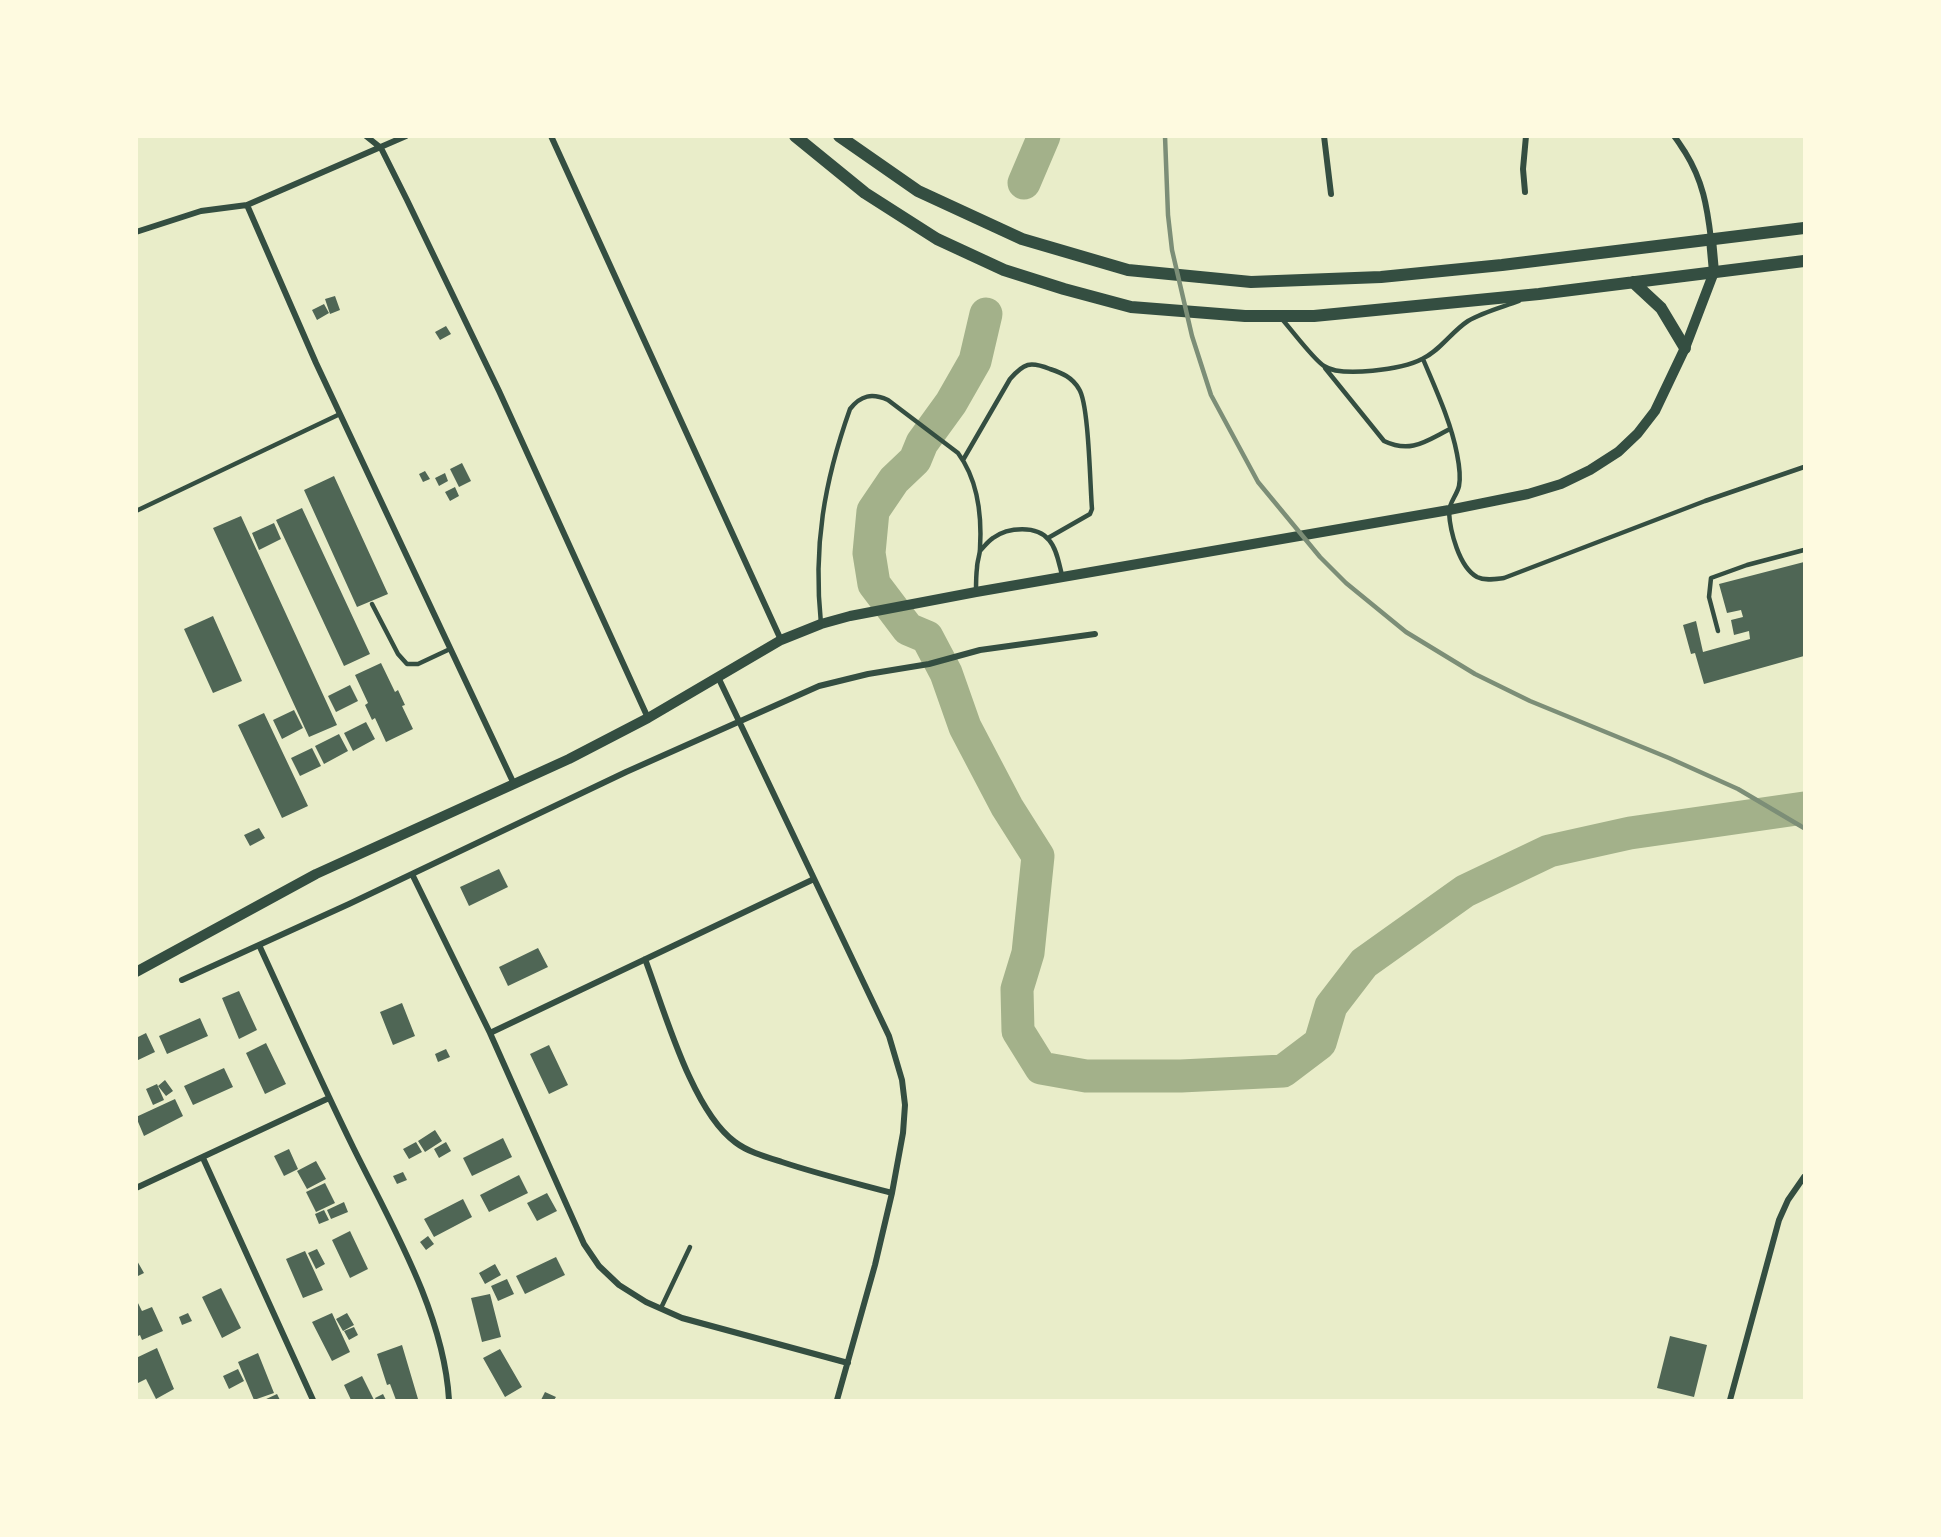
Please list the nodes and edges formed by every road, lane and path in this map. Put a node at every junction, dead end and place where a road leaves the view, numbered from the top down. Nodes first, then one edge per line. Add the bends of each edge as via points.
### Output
1 (366, 136) edge
2 (406, 136) edge
3 (551, 136) edge
4 (795, 136) edge
5 (839, 136) edge
6 (1324, 136) edge
7 (1526, 136) edge
8 (1677, 137) edge
9 (381, 148) junction
10 (1525, 192) dead end
11 (1331, 194) dead end
12 (247, 205) junction
13 (1804, 228) edge
14 (136, 232) edge
15 (1711, 239) junction
16 (1804, 261) edge
17 (1714, 272) junction
18 (1633, 282) junction
19 (1539, 294) junction
20 (1279, 315) junction
21 (1685, 348) junction
22 (1423, 359) junction
23 (1324, 366) junction
24 (340, 414) junction
25 (1450, 429) junction
26 (963, 460) junction
27 (1804, 467) edge
28 (1449, 510) junction
29 (136, 511) edge
30 (1048, 538) junction
31 (1804, 550) edge
32 (980, 551) junction
33 (1062, 577) junction
34 (976, 592) junction
35 (372, 604) dead end
36 (821, 624) junction
37 (1718, 631) dead end
38 (1095, 634) dead end
39 (781, 640) junction
40 (450, 649) junction
41 (718, 677) junction
42 (648, 718) junction
43 (738, 722) junction
44 (514, 785) junction
45 (412, 874) junction
46 (814, 879) junction
47 (259, 945) junction
48 (645, 958) junction
49 (136, 972) edge
50 (182, 980) dead end
51 (490, 1033) junction
52 (329, 1098) junction
53 (203, 1158) junction
54 (1804, 1177) edge
55 (136, 1188) edge
56 (892, 1193) junction
57 (690, 1247) dead end
58 (661, 1308) junction
59 (848, 1363) junction
60 (313, 1401) edge
61 (449, 1401) edge
62 (837, 1401) edge
63 (1730, 1401) edge

1 - 9 street
2 - 9 street
3 - 39 street
4 - 20 main road via 865,193 937,238 1004,270 1131,307
5 - 15 main road via 918,191 1022,239 1128,270 1251,282 1381,277
6 - 11 street
7 - 10 street
8 - 15 street via 1700,180
9 - 12 street
9 - 42 street via 499,391
12 - 14 street via 201,211
12 - 24 street
13 - 15 main road
15 - 17 street
16 - 17 main road
17 - 18 main road
17 - 21 street
18 - 19 main road
18 - 21 main road via 1661,308
19 - 20 main road via 1314,316
19 - 22 lane via 1470,320
20 - 23 lane
21 - 28 street via 1655,411 1618,452 1561,484
22 - 23 lane via 1357,372
22 - 25 lane
23 - 25 lane via 1383,441 1393,446 1414,447
24 - 29 lane
24 - 40 street
25 - 28 lane via 1457,452 1459,486
26 - 30 lane via 1019,368 1039,364 1072,379 1081,391 1085,411 1092,509 1082,520
26 - 32 lane via 976,492
26 - 36 lane via 888,400 867,396 849,409 826,486 819,530 817,583
27 - 28 lane via 1491,580 1478,578 1460,559
28 - 33 street
30 - 32 lane via 1039,532 1016,530 994,537
30 - 33 lane
31 - 37 lane via 1711,578 1709,597
32 - 34 lane
33 - 34 street
34 - 36 street
35 - 40 lane via 407,664 418,664
36 - 39 street
38 - 43 street via 980,650 819,686
39 - 41 street
40 - 44 street
41 - 42 street
41 - 43 street
42 - 44 street
43 - 45 street
43 - 46 street
44 - 49 street via 316,874
45 - 47 street
45 - 51 street
46 - 48 street
46 - 56 street via 897,1058 905,1105
47 - 50 street
47 - 52 street
48 - 51 street
48 - 56 street via 700,1100 716,1125 736,1143 758,1154
51 - 58 street via 584,1244 619,1285
52 - 53 street
52 - 61 street via 427,1304
53 - 55 street
53 - 60 street
54 - 63 street via 1779,1220
56 - 59 street
57 - 58 lane
58 - 59 street via 682,1318
59 - 62 street

